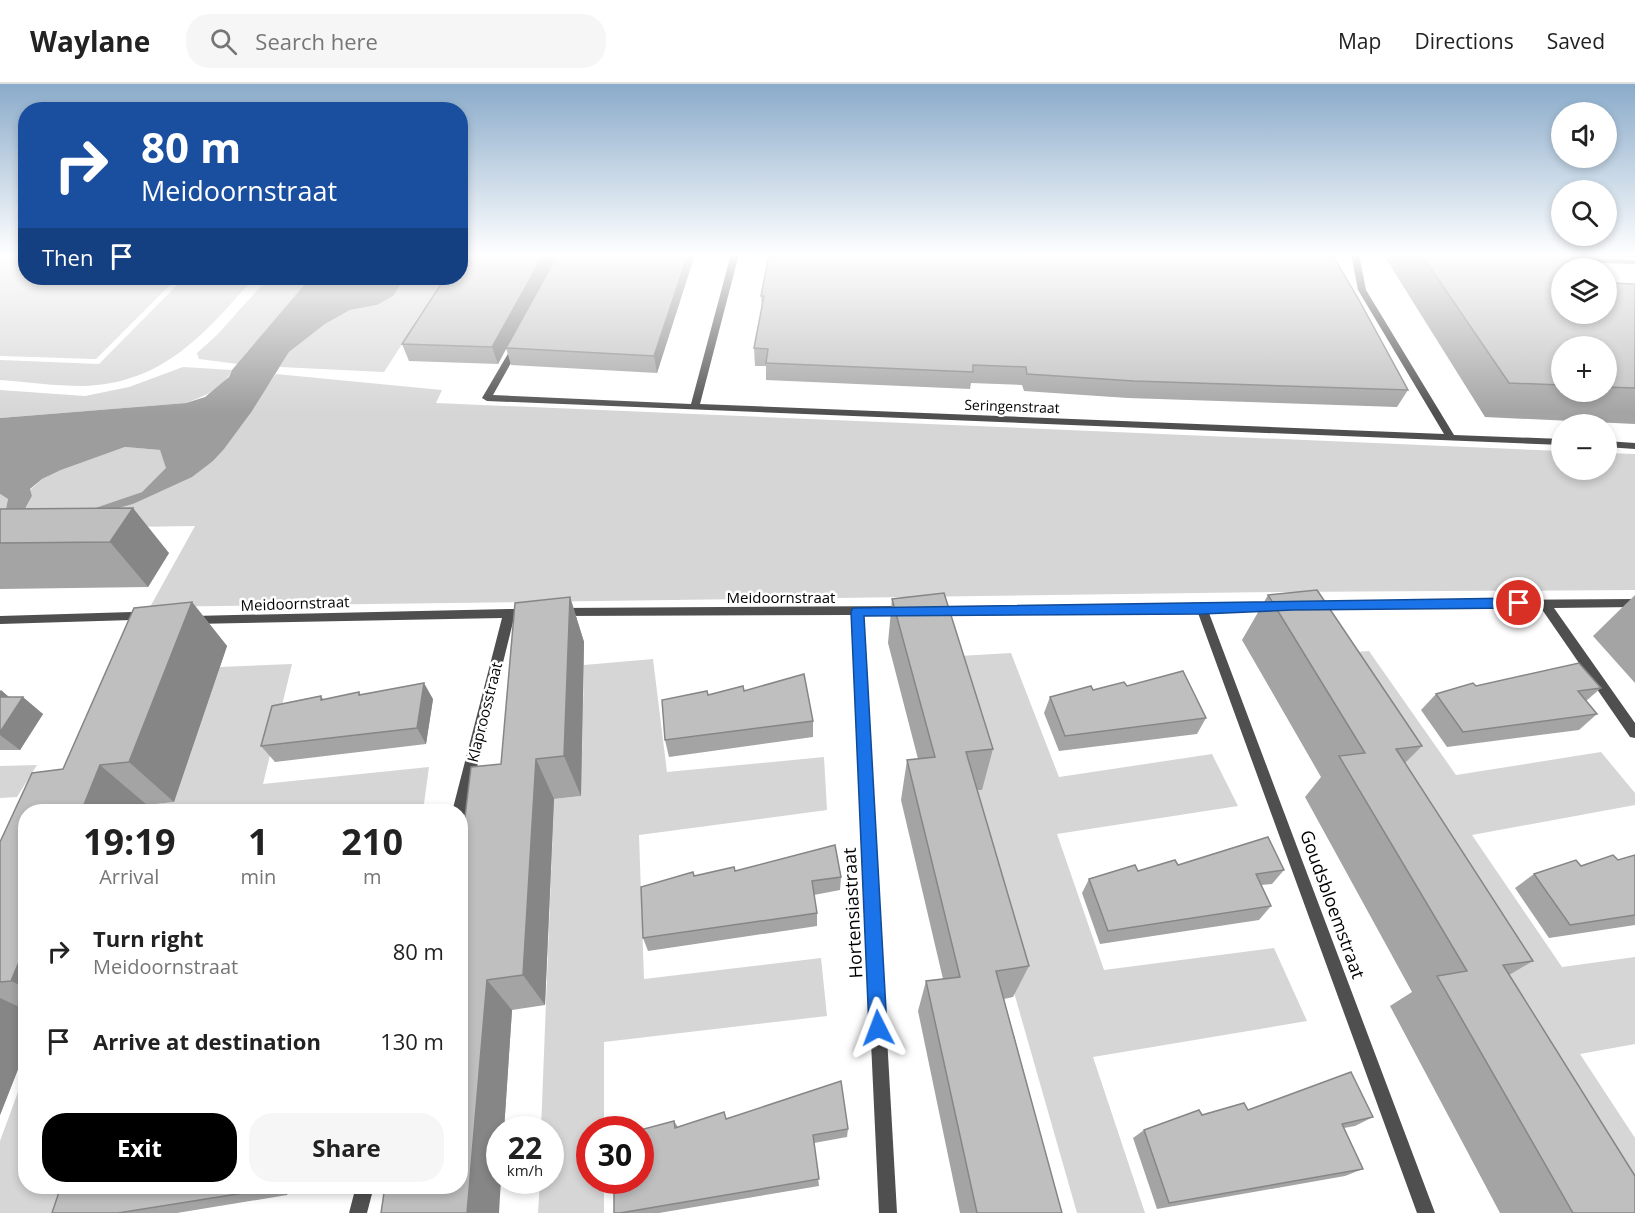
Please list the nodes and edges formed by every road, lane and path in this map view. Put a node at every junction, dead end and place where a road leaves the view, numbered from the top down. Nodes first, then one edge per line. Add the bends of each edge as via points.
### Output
1 (721, 307) edge
2 (1372, 307) edge
3 (521, 337) edge
4 (695, 407) junction
5 (1451, 437) junction
6 (1551, 442) edge
7 (1617, 445) edge
8 (1635, 446) edge
9 (1544, 603) junction
10 (1635, 603) edge
11 (1202, 609) junction
12 (857, 612) junction
13 (509, 613) junction
14 (0, 620) edge
15 (179, 621) edge
16 (155, 626) edge
17 (1635, 733) edge
18 (461, 804) edge
19 (363, 1194) edge
20 (358, 1213) edge
21 (888, 1213) edge
22 (1426, 1213) edge

1 - 4 street
2 - 5 street
3 - 4 street, Seringenstraat via 487,398
4 - 5 street, Seringenstraat
5 - 6 street, Seringenstraat
7 - 8 street
9 - 10 street, Meidoornstraat
9 - 11 street, Meidoornstraat
9 - 17 street
11 - 12 street, Meidoornstraat
11 - 22 street, Goudsbloemstraat
12 - 13 street, Meidoornstraat
12 - 21 street, Hortensiastraat
13 - 15 street, Meidoornstraat
13 - 18 street, Klaproosstraat
14 - 16 street via 132,616
19 - 20 street

